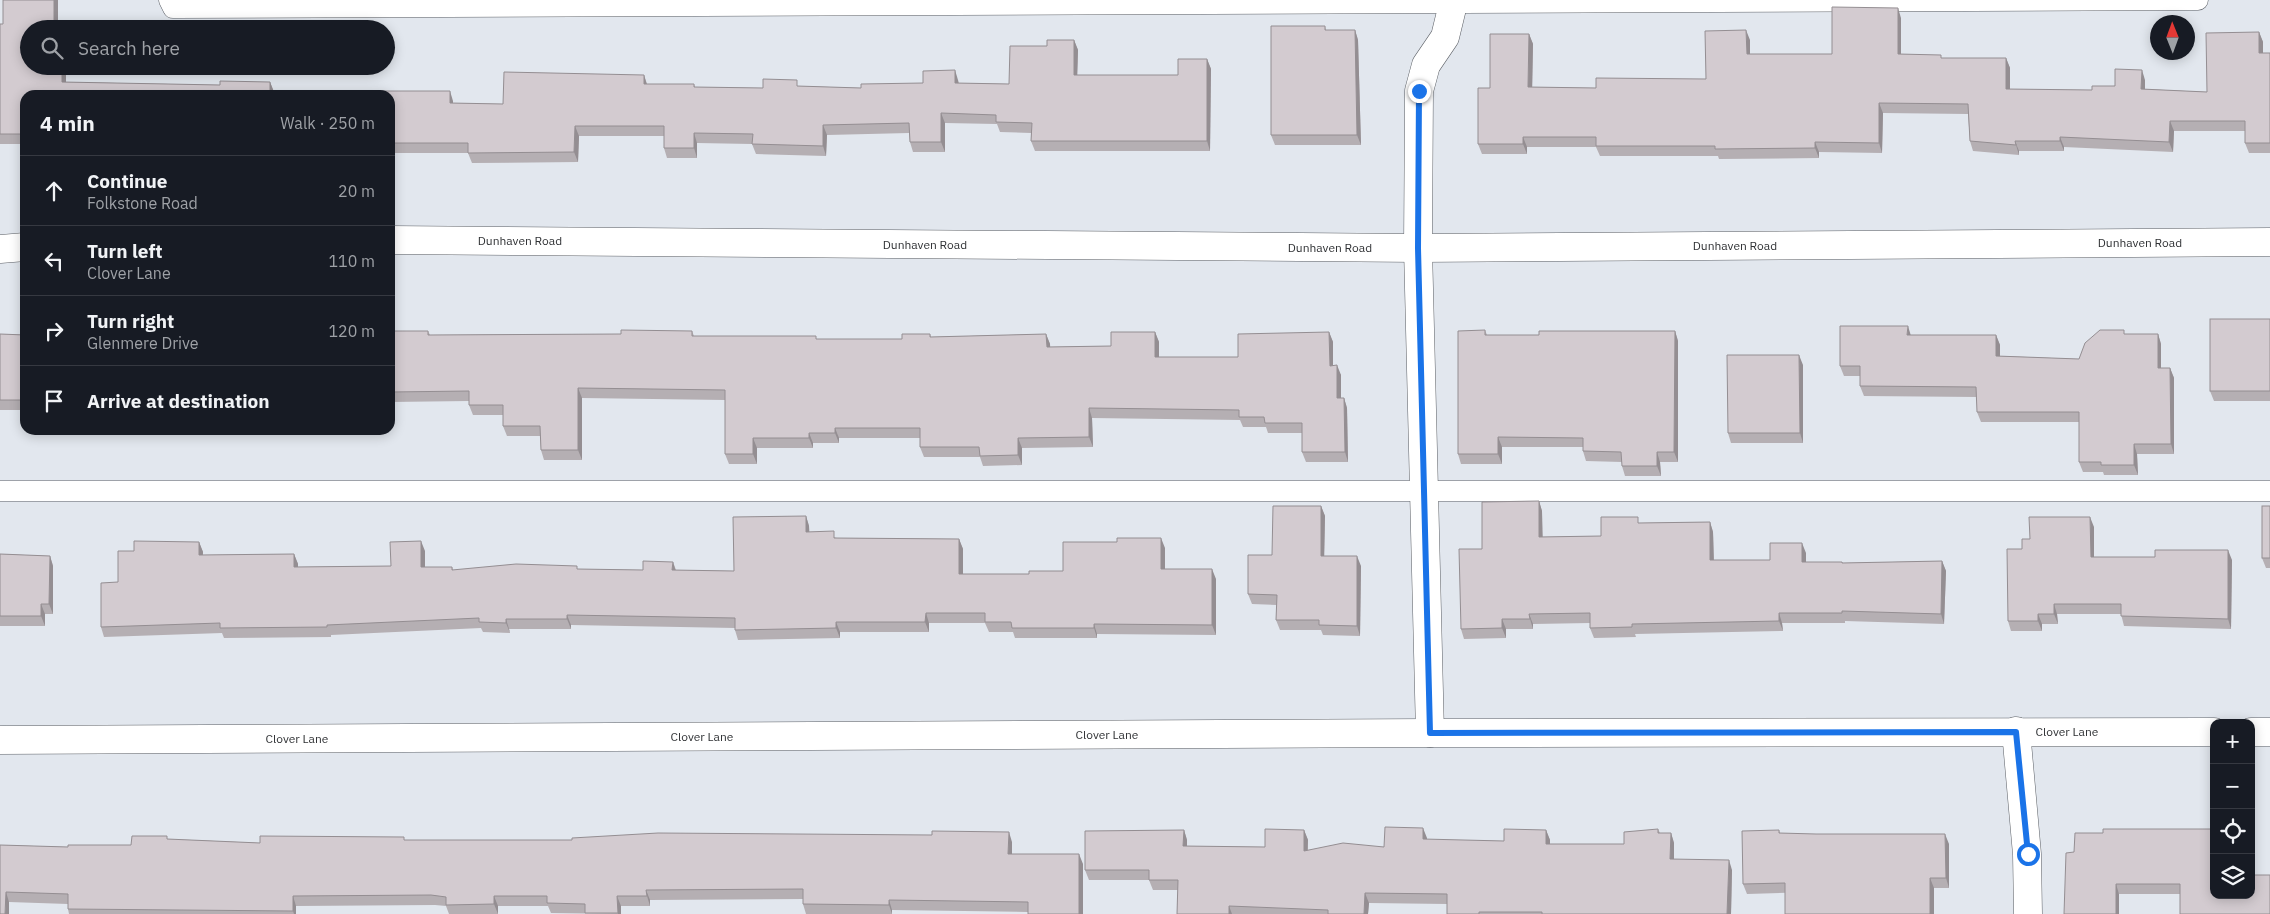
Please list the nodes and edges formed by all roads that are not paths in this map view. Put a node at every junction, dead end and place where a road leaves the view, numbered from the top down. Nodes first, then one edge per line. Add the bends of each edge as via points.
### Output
1 (169, 0) edge
2 (2198, 0) edge
3 (1454, 1) edge
4 (395, 240) edge
5 (2270, 242) edge
6 (20, 247) edge
7 (1418, 248) junction
8 (0, 249) edge
9 (1424, 490) junction
10 (0, 491) edge
11 (2270, 491) edge
12 (2016, 732) junction
13 (2210, 732) edge
14 (2255, 732) edge
15 (2270, 732) edge
16 (1430, 733) junction
17 (0, 740) edge
18 (2028, 914) edge

1 - 3 lane via 172,8
2 - 3 lane
3 - 7 street via 1445,37 1426,65 1419,91
4 - 7 street, Dunhaven Road
5 - 7 street, Dunhaven Road
6 - 8 street
7 - 9 street
9 - 10 lane
9 - 11 lane
9 - 16 street
12 - 13 street, Clover Lane
12 - 16 street, Clover Lane
12 - 18 street via 2028,854
14 - 15 street
16 - 17 street, Clover Lane

